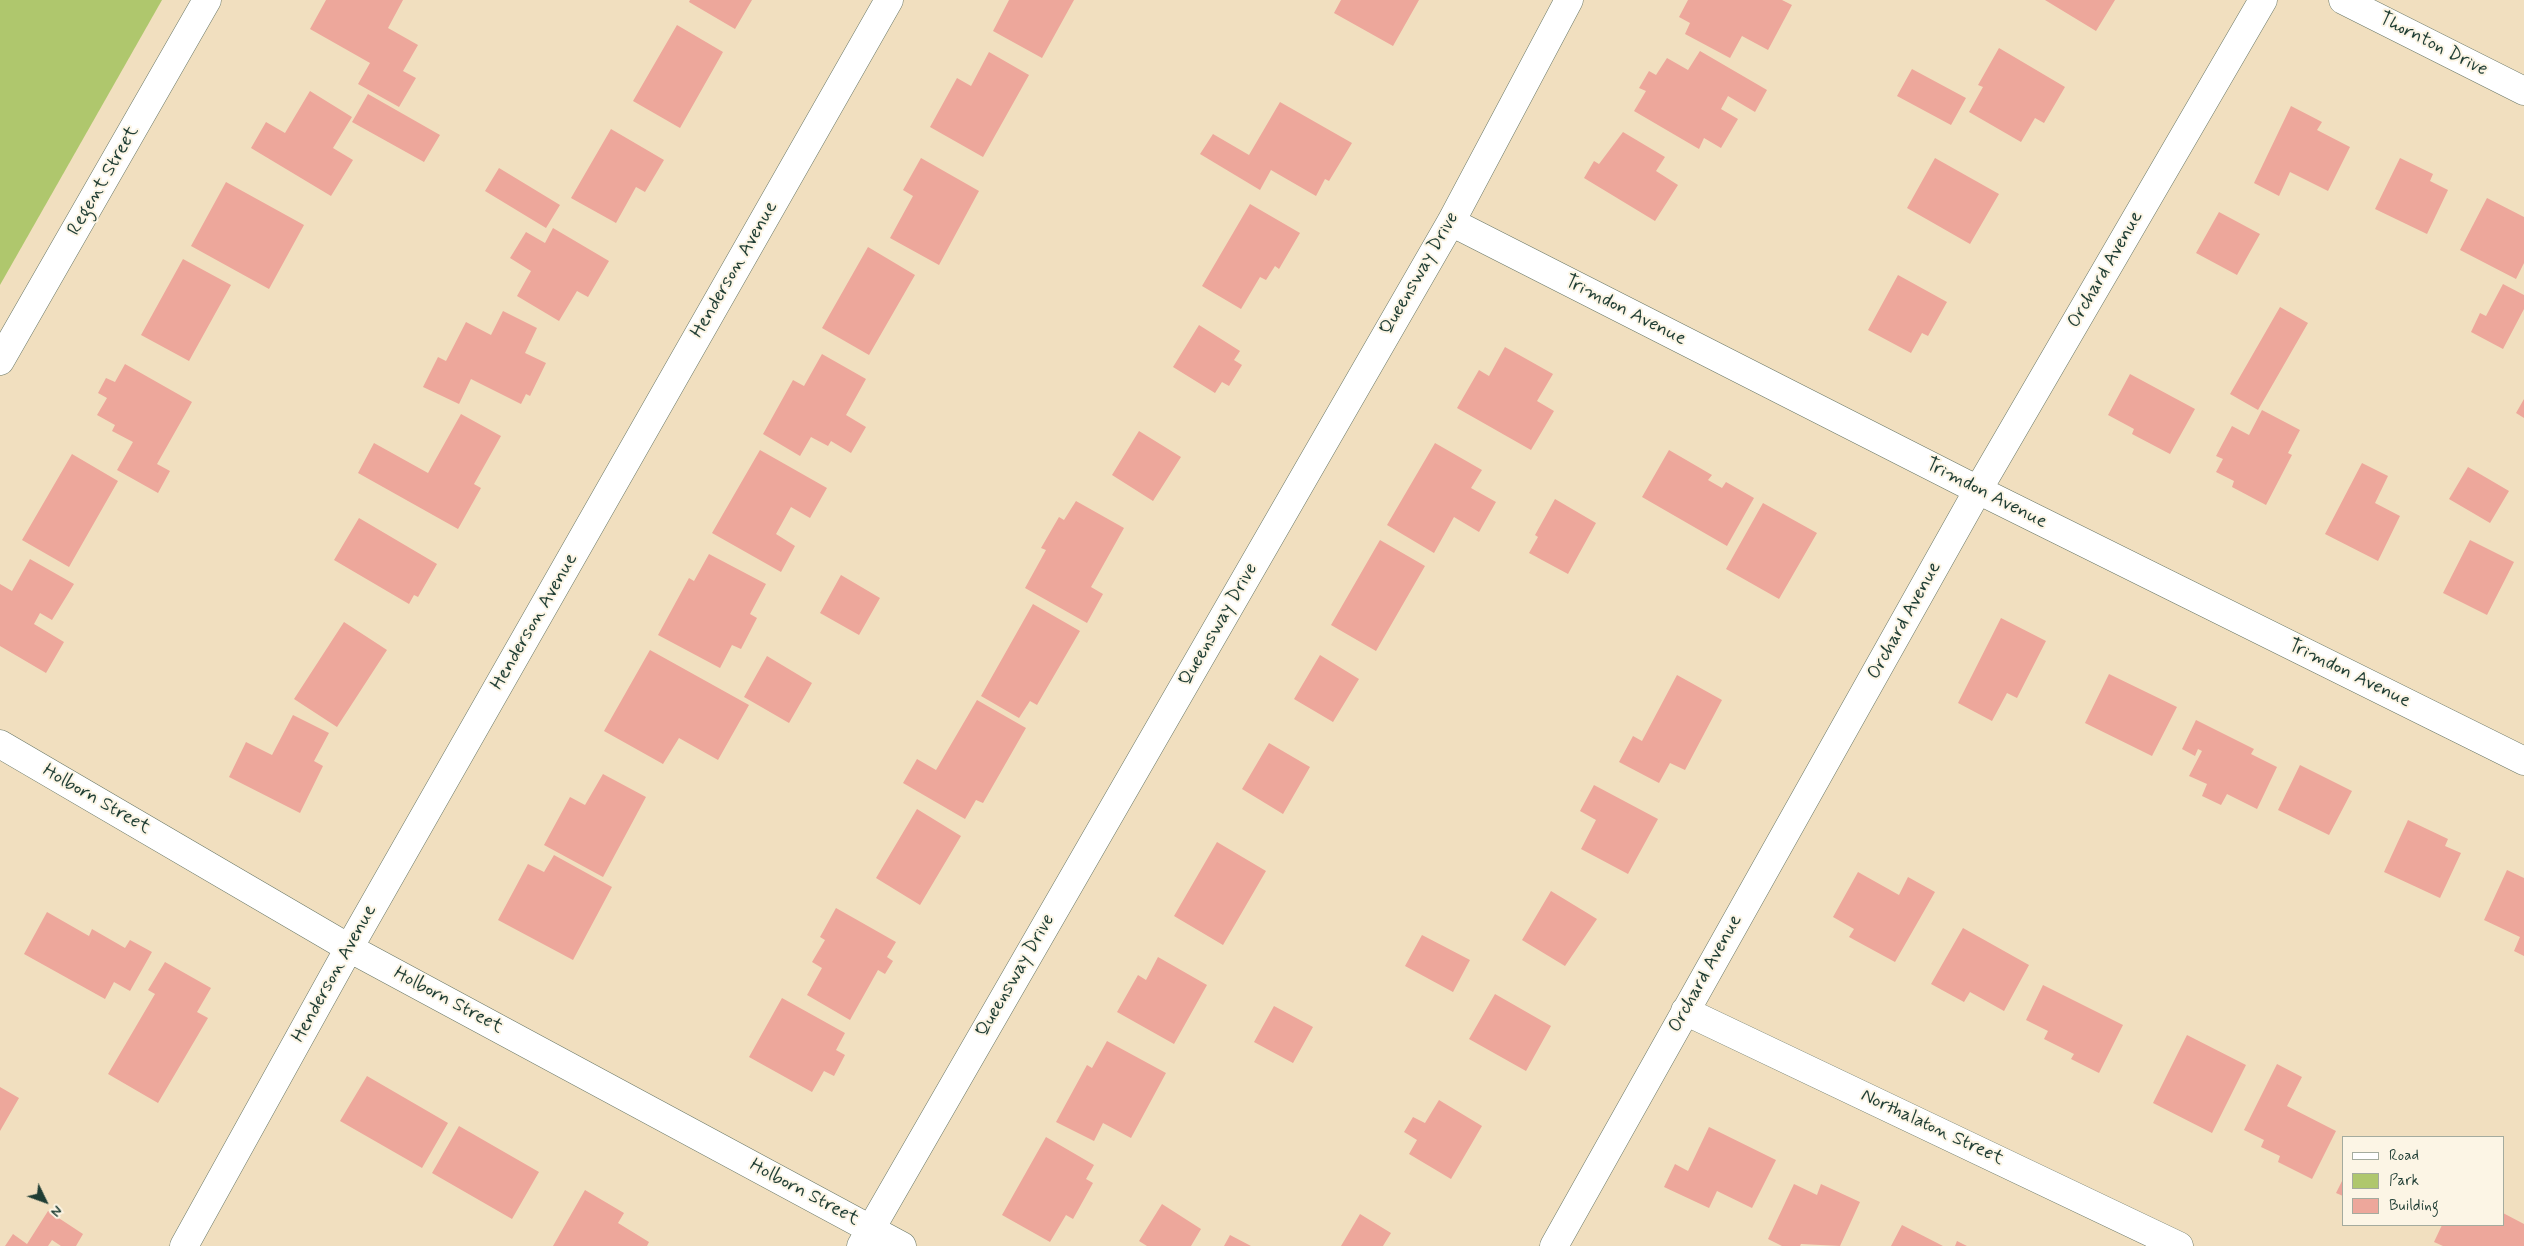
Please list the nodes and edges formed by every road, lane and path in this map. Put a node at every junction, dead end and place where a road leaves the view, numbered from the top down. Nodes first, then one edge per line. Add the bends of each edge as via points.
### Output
1 (207, 0) edge
2 (889, 0) edge
3 (1569, 0) edge
4 (2262, 0) edge
5 (2343, 0) edge
6 (2524, 91) edge
7 (1451, 222) junction
8 (0, 361) edge
9 (1978, 490) junction
10 (0, 744) edge
11 (2524, 761) edge
12 (349, 948) junction
13 (1685, 1011) junction
14 (866, 1238) edge
15 (184, 1246) edge
16 (902, 1246) edge
17 (1554, 1246) edge
18 (2179, 1246) edge

1 - 8 street, Regent Street
2 - 12 street, Henderson Avenue
3 - 7 street, Queensway Drive
4 - 9 street, Orchard Avenue
5 - 6 street, Thornton Drive
7 - 9 street, Trimdon Avenue
7 - 14 street, Queensway Drive
9 - 11 street, Trimdon Avenue
9 - 13 street, Orchard Avenue
10 - 12 street, Holborn Street
12 - 14 street, Holborn Street
12 - 15 street, Henderson Avenue
13 - 17 street, Orchard Avenue
13 - 18 street, Northalaton Street
14 - 16 street, Holborn Street

